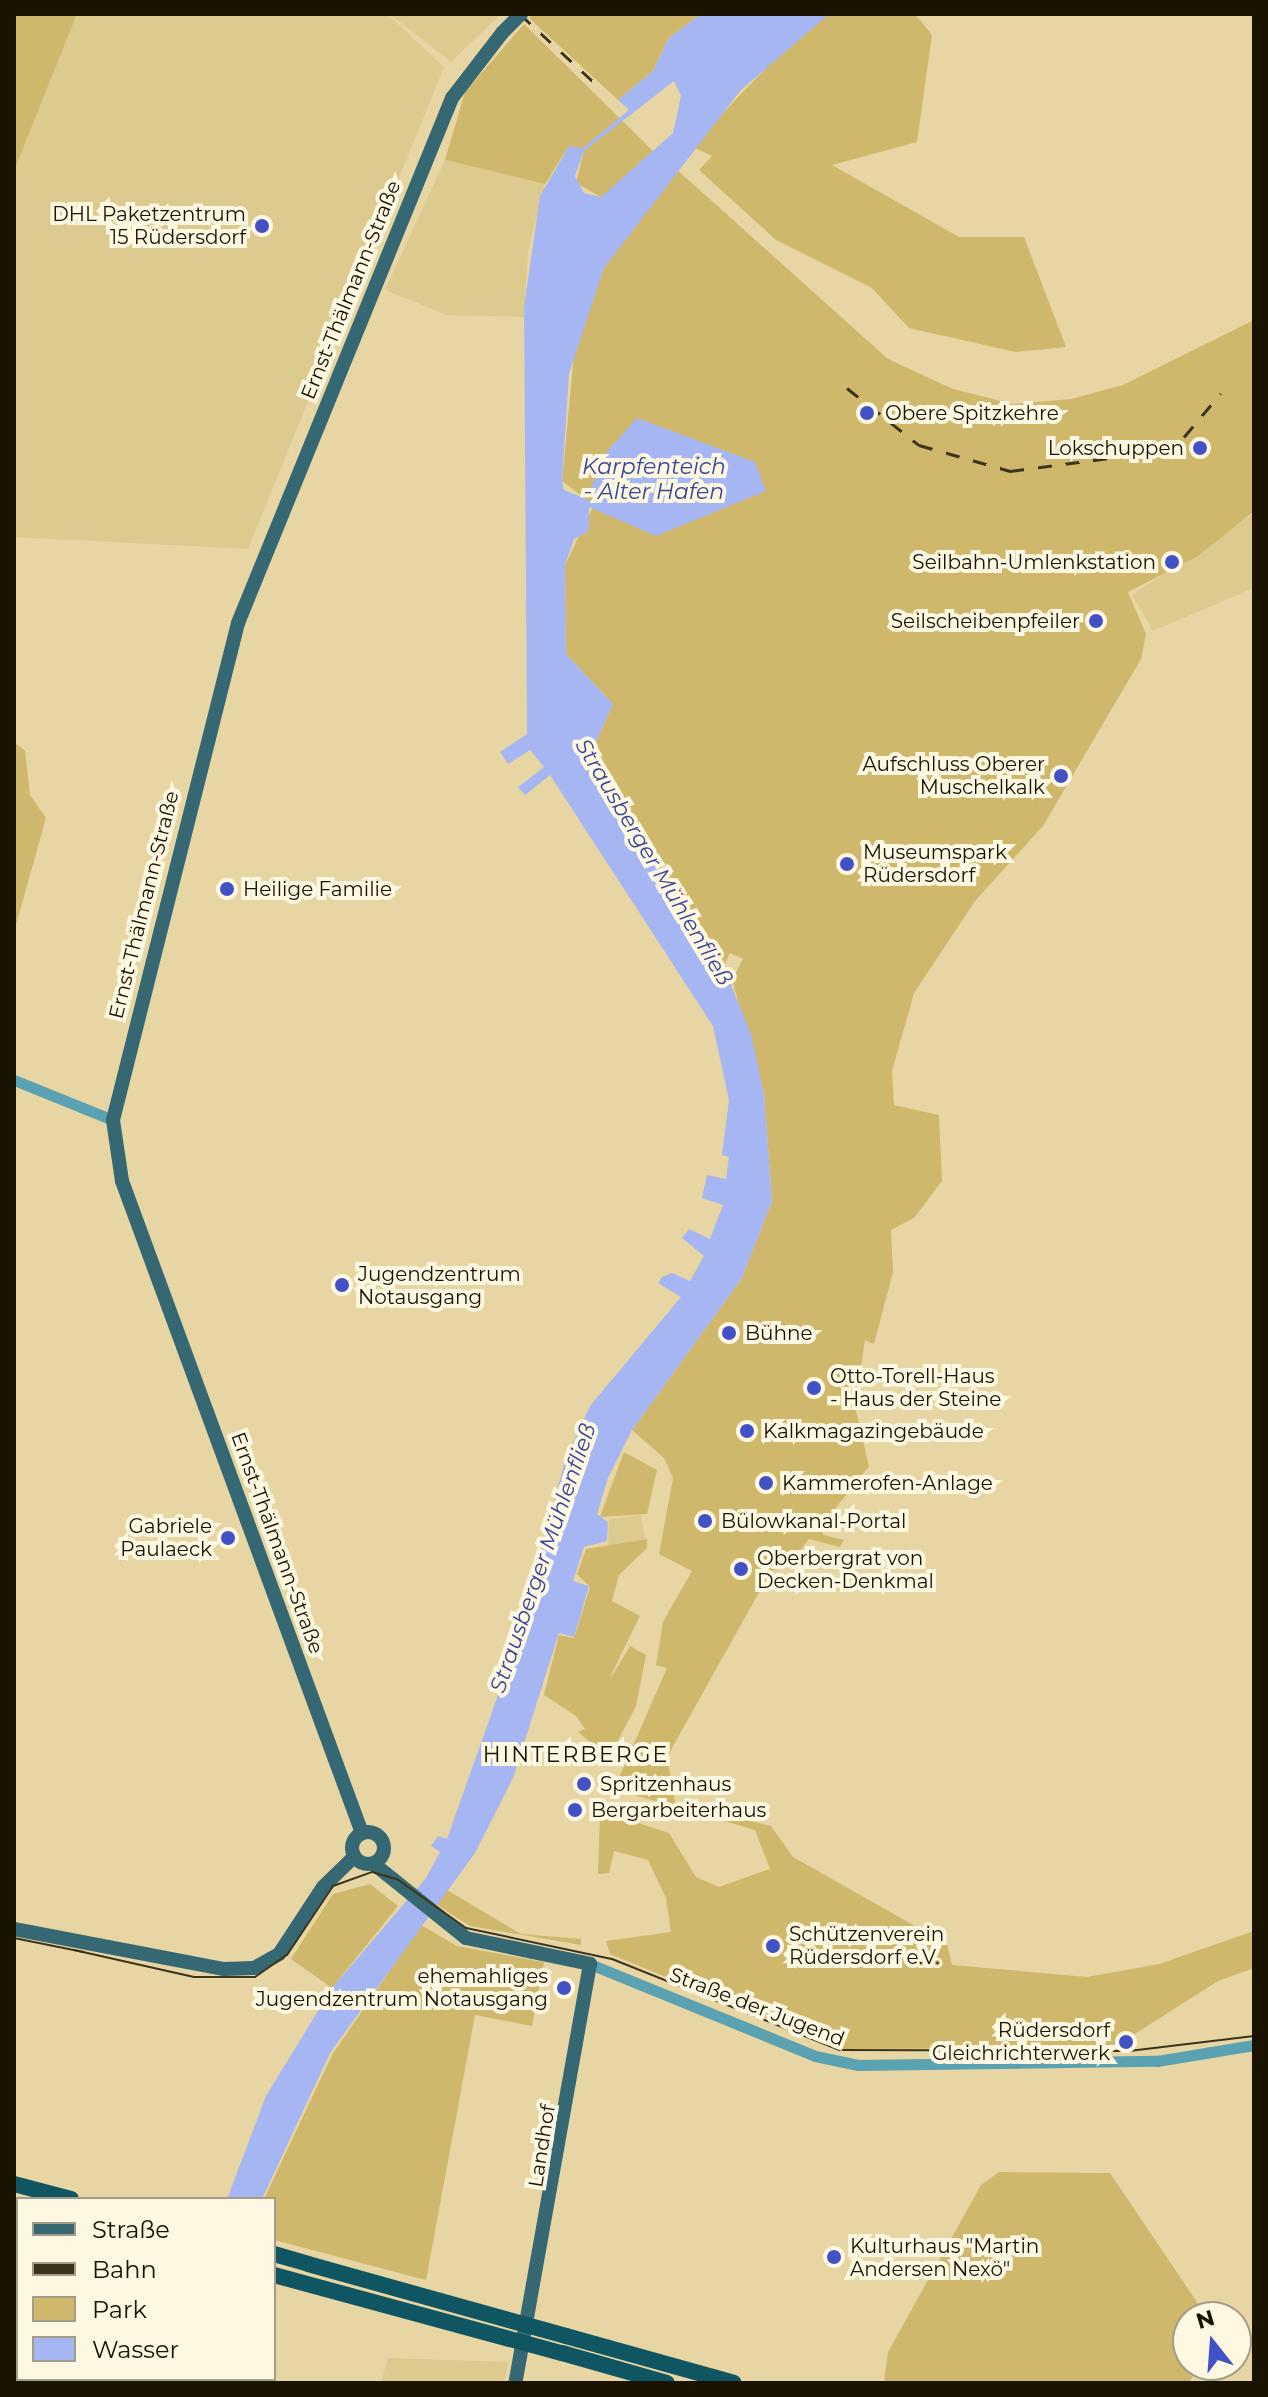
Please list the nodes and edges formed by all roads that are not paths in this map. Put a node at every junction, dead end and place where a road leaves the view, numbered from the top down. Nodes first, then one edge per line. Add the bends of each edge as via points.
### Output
1 (521, 14) edge
2 (14, 1080) edge
3 (113, 1120) junction
4 (362, 1833) junction
5 (354, 1857) junction
6 (374, 1864) junction
7 (14, 1929) edge
8 (590, 1964) junction
9 (1254, 2045) edge
10 (14, 2184) edge
11 (63, 2197) edge
12 (276, 2255) edge
13 (276, 2276) edge
14 (515, 2383) edge
15 (667, 2383) edge
16 (734, 2383) edge

1 - 3 main road, Ernst-Thälmann-Straße, bridge via 452,98 238,623
2 - 3 street
3 - 4 main road, Ernst-Thälmann-Straße via 123,1185
4 - 5 main road via 353,1843
4 - 6 main road, Ernst-Thälmann-Straße via 384,1843
5 - 6 main road
5 - 7 main road via 323,1887 279,1954 254,1968 224,1969
6 - 8 main road, Straße der Jugend via 392,1885 466,1938
8 - 9 street, Straße der Jugend via 815,2056 858,2065 1129,2062
8 - 14 main road, Landhof via 529,2335
10 - 11 highway
12 - 16 highway, bridge
13 - 15 highway, bridge

